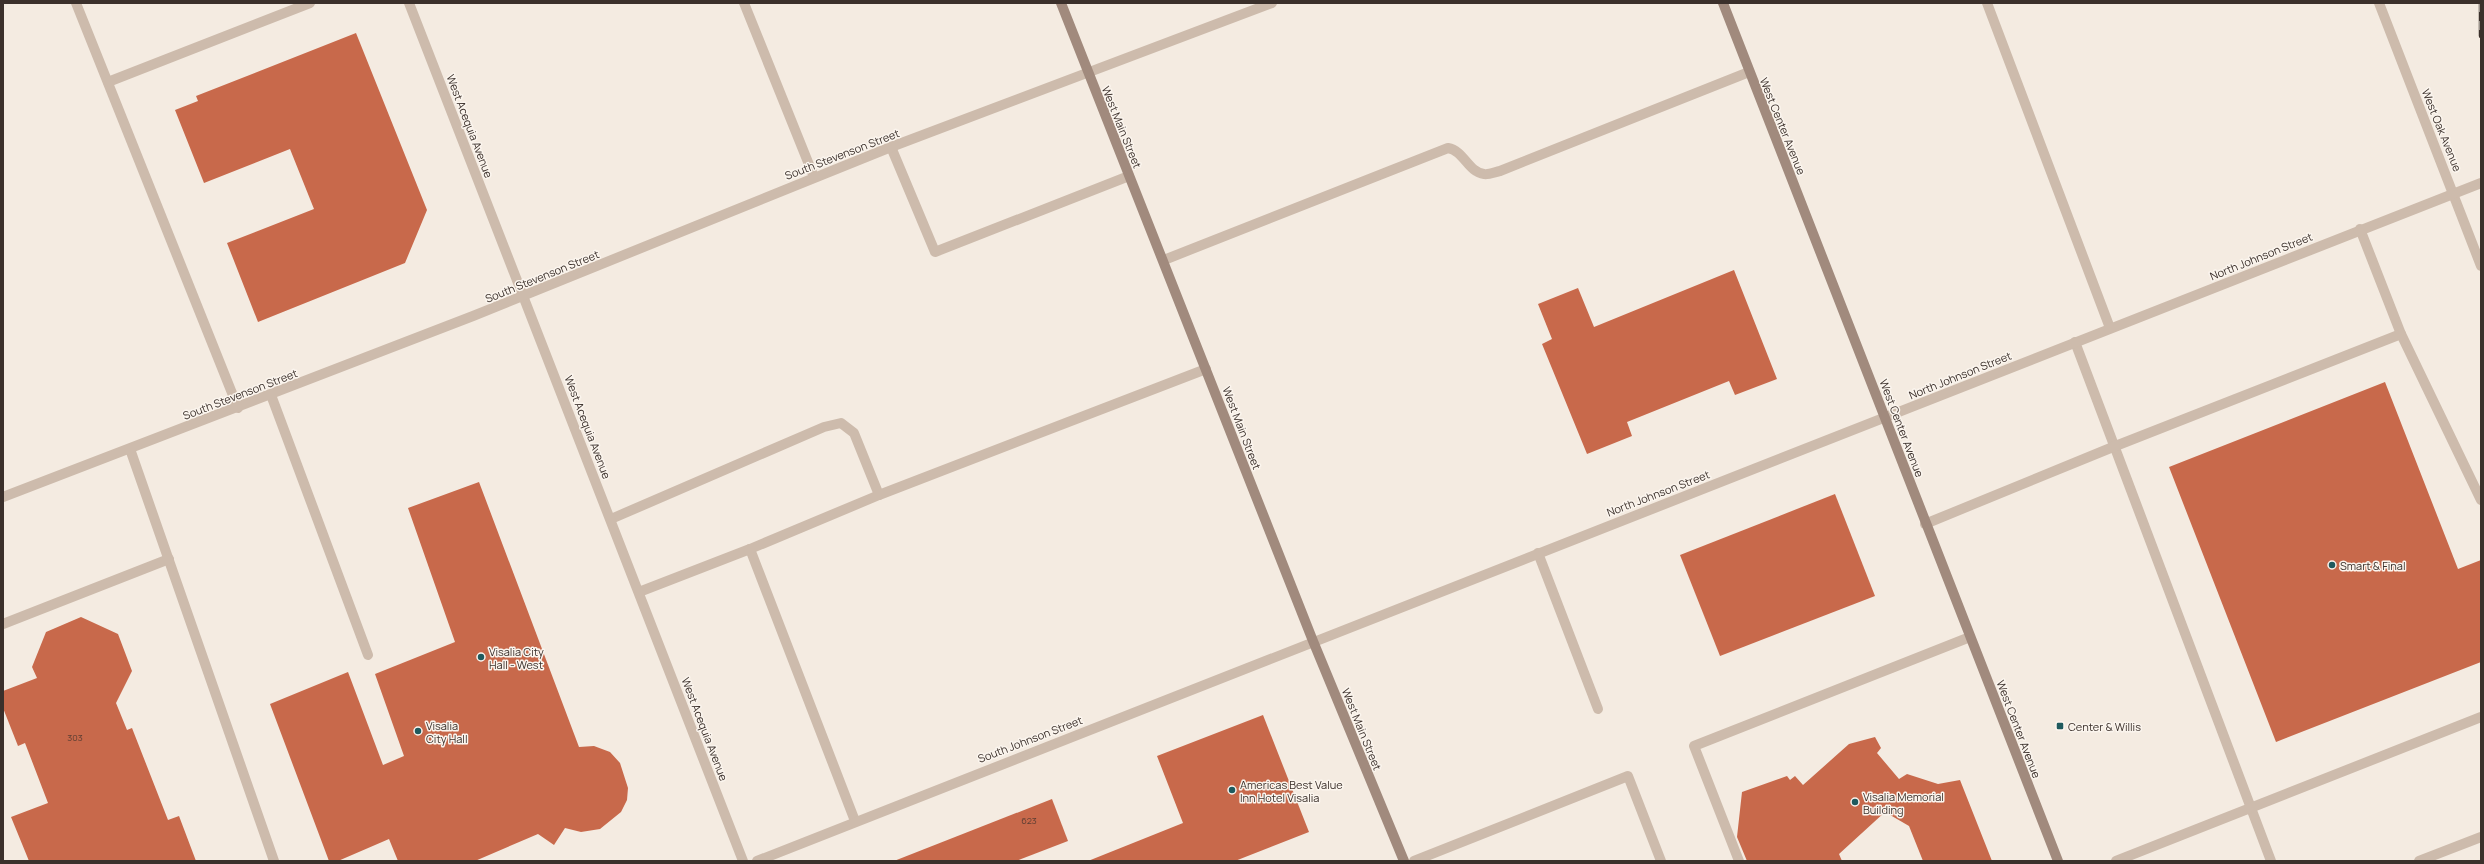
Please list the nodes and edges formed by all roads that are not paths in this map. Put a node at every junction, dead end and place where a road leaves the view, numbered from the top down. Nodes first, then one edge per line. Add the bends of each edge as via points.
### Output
1 (76, 3) edge
2 (310, 3) edge
3 (409, 3) edge
4 (744, 3) edge
5 (1061, 3) edge
6 (1272, 3) edge
7 (1723, 3) edge
8 (1987, 3) edge
9 (2379, 3) edge
10 (1749, 72) junction
11 (1088, 73) junction
12 (108, 82) junction
13 (891, 147) junction
14 (1129, 176) junction
15 (814, 177) junction
16 (2481, 183) edge
17 (2455, 194) junction
18 (2360, 229) junction
19 (1164, 260) junction
20 (2481, 266) edge
21 (524, 296) junction
22 (2110, 328) junction
23 (2401, 334) junction
24 (2075, 342) junction
25 (1206, 369) junction
26 (271, 395) junction
27 (238, 408) junction
28 (1886, 417) junction
29 (2113, 447) junction
30 (130, 449) junction
31 (879, 495) junction
32 (3, 497) edge
33 (2481, 500) edge
34 (611, 519) junction
35 (1925, 524) junction
36 (750, 549) junction
37 (1538, 553) junction
38 (169, 559) junction
39 (639, 592) junction
40 (3, 624) edge
41 (1970, 637) junction
42 (1313, 641) junction
43 (368, 655) dead end
44 (1598, 710) dead end
45 (2481, 717) edge
46 (2251, 808) junction
47 (855, 821) junction
48 (2481, 837) edge
49 (274, 861) edge
50 (743, 861) edge
51 (757, 861) edge
52 (1404, 861) edge
53 (1414, 861) edge
54 (1661, 861) edge
55 (1739, 861) edge
56 (2058, 861) edge
57 (2116, 861) edge
58 (2271, 861) edge
59 (2419, 861) edge

1 - 12 street
2 - 12 street
3 - 21 street, West Acequia Avenue
4 - 15 street
5 - 11 street, West Main Street
6 - 11 street, South Stevenson Street
7 - 10 street, West Center Avenue
8 - 22 street
9 - 17 street, West Oak Avenue
10 - 19 street via 1500,170 1484,174 1475,170 1462,154 1448,148
10 - 28 street, West Center Avenue
11 - 13 street, South Stevenson Street
11 - 14 street, West Main Street
12 - 27 street
13 - 14 street via 936,252
13 - 15 street, South Stevenson Street
14 - 19 street, West Main Street
15 - 21 street, South Stevenson Street
16 - 17 street, North Johnson Street
17 - 18 street, North Johnson Street
17 - 20 street, West Oak Avenue
18 - 22 street, North Johnson Street
18 - 23 street
19 - 25 street, West Main Street
21 - 26 street, South Stevenson Street
21 - 34 street, West Acequia Avenue
22 - 24 street, North Johnson Street
23 - 29 street
23 - 33 street
24 - 28 street, North Johnson Street
24 - 29 street
25 - 31 street
25 - 42 street, West Main Street
26 - 27 street, South Stevenson Street
26 - 43 street
27 - 30 street, South Stevenson Street
28 - 35 street, West Center Avenue
28 - 37 street, North Johnson Street
29 - 35 street
29 - 46 street
30 - 32 street, South Stevenson Street
30 - 38 street
31 - 34 street via 854,433 841,423 824,427
31 - 36 street
34 - 39 street, West Acequia Avenue
35 - 41 street, West Center Avenue
36 - 39 street
36 - 47 street
37 - 42 street, North Johnson Street
37 - 44 street
38 - 40 street
38 - 49 street
39 - 50 street, West Acequia Avenue
41 - 55 street via 1694,746
41 - 56 street, West Center Avenue
42 - 47 street, South Johnson Street
42 - 52 street, West Main Street
45 - 46 street
46 - 57 street
46 - 58 street
47 - 51 street, South Johnson Street
48 - 59 street
53 - 54 street via 1628,776

